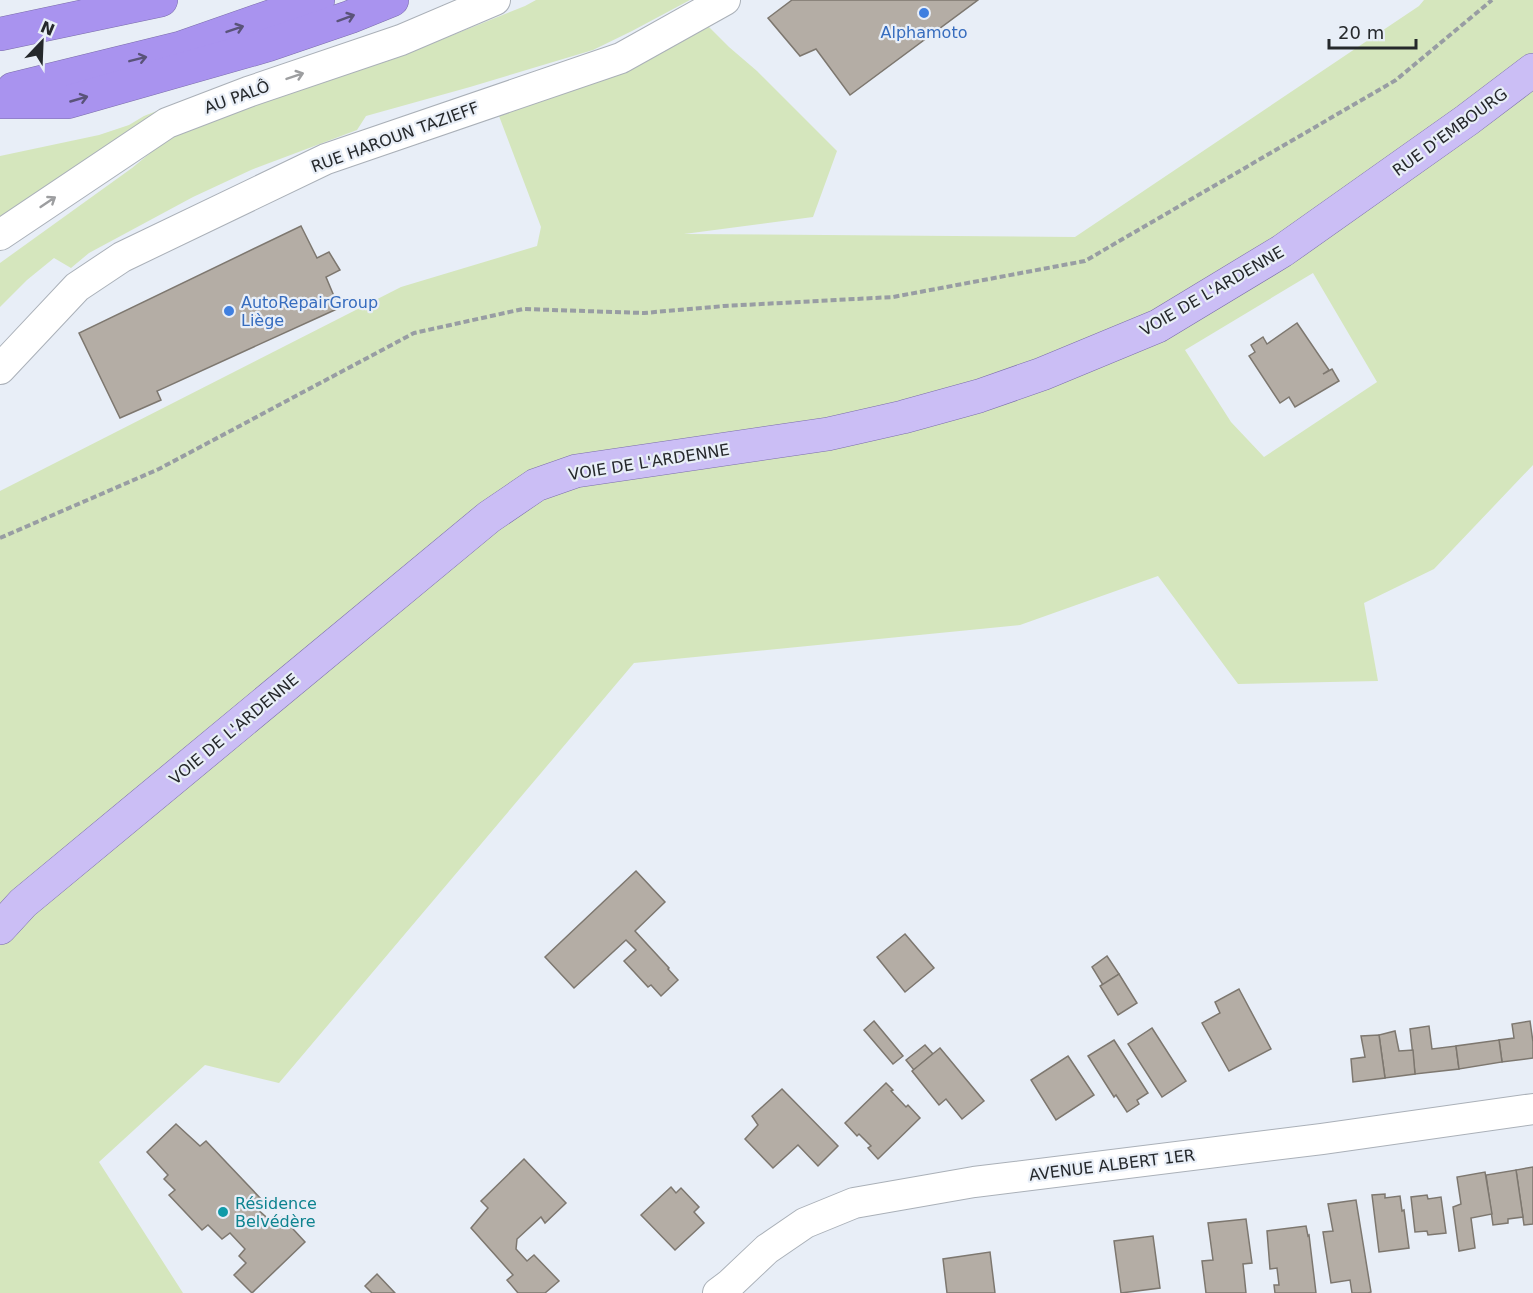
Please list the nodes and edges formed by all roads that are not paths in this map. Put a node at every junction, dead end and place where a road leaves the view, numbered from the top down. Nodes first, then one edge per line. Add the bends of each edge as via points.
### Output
1 (161, 0) edge
2 (318, 0) edge
3 (392, 0) edge
4 (495, 0) edge
5 (725, 0) edge
6 (0, 34) edge
7 (1533, 70) edge
8 (0, 93) edge
9 (0, 102) edge
10 (1366, 194) joint
11 (0, 235) edge
12 (0, 369) edge
13 (0, 928) edge
14 (1533, 1109) edge
15 (727, 1290) edge

1 - 6 highway
8 -> 2 highway via 180,48
9 -> 3 highway via 68,102 268,45
11 -> 4 street, AU PALÔ via 167,123 401,40
5 - 12 street, RUE HAROUN TAZIEFF via 621,58 326,159 122,257 77,287
7 - 10 main road, RUE D'EMBOURG
10 - 13 main road, VOIE DE L'ARDENNE via 1282,251 1158,326 990,393 828,434 576,471 536,485 489,517 23,903
14 - 15 street, AVENUE ALBERT 1ER via 974,1182 854,1203 805,1223 767,1249

